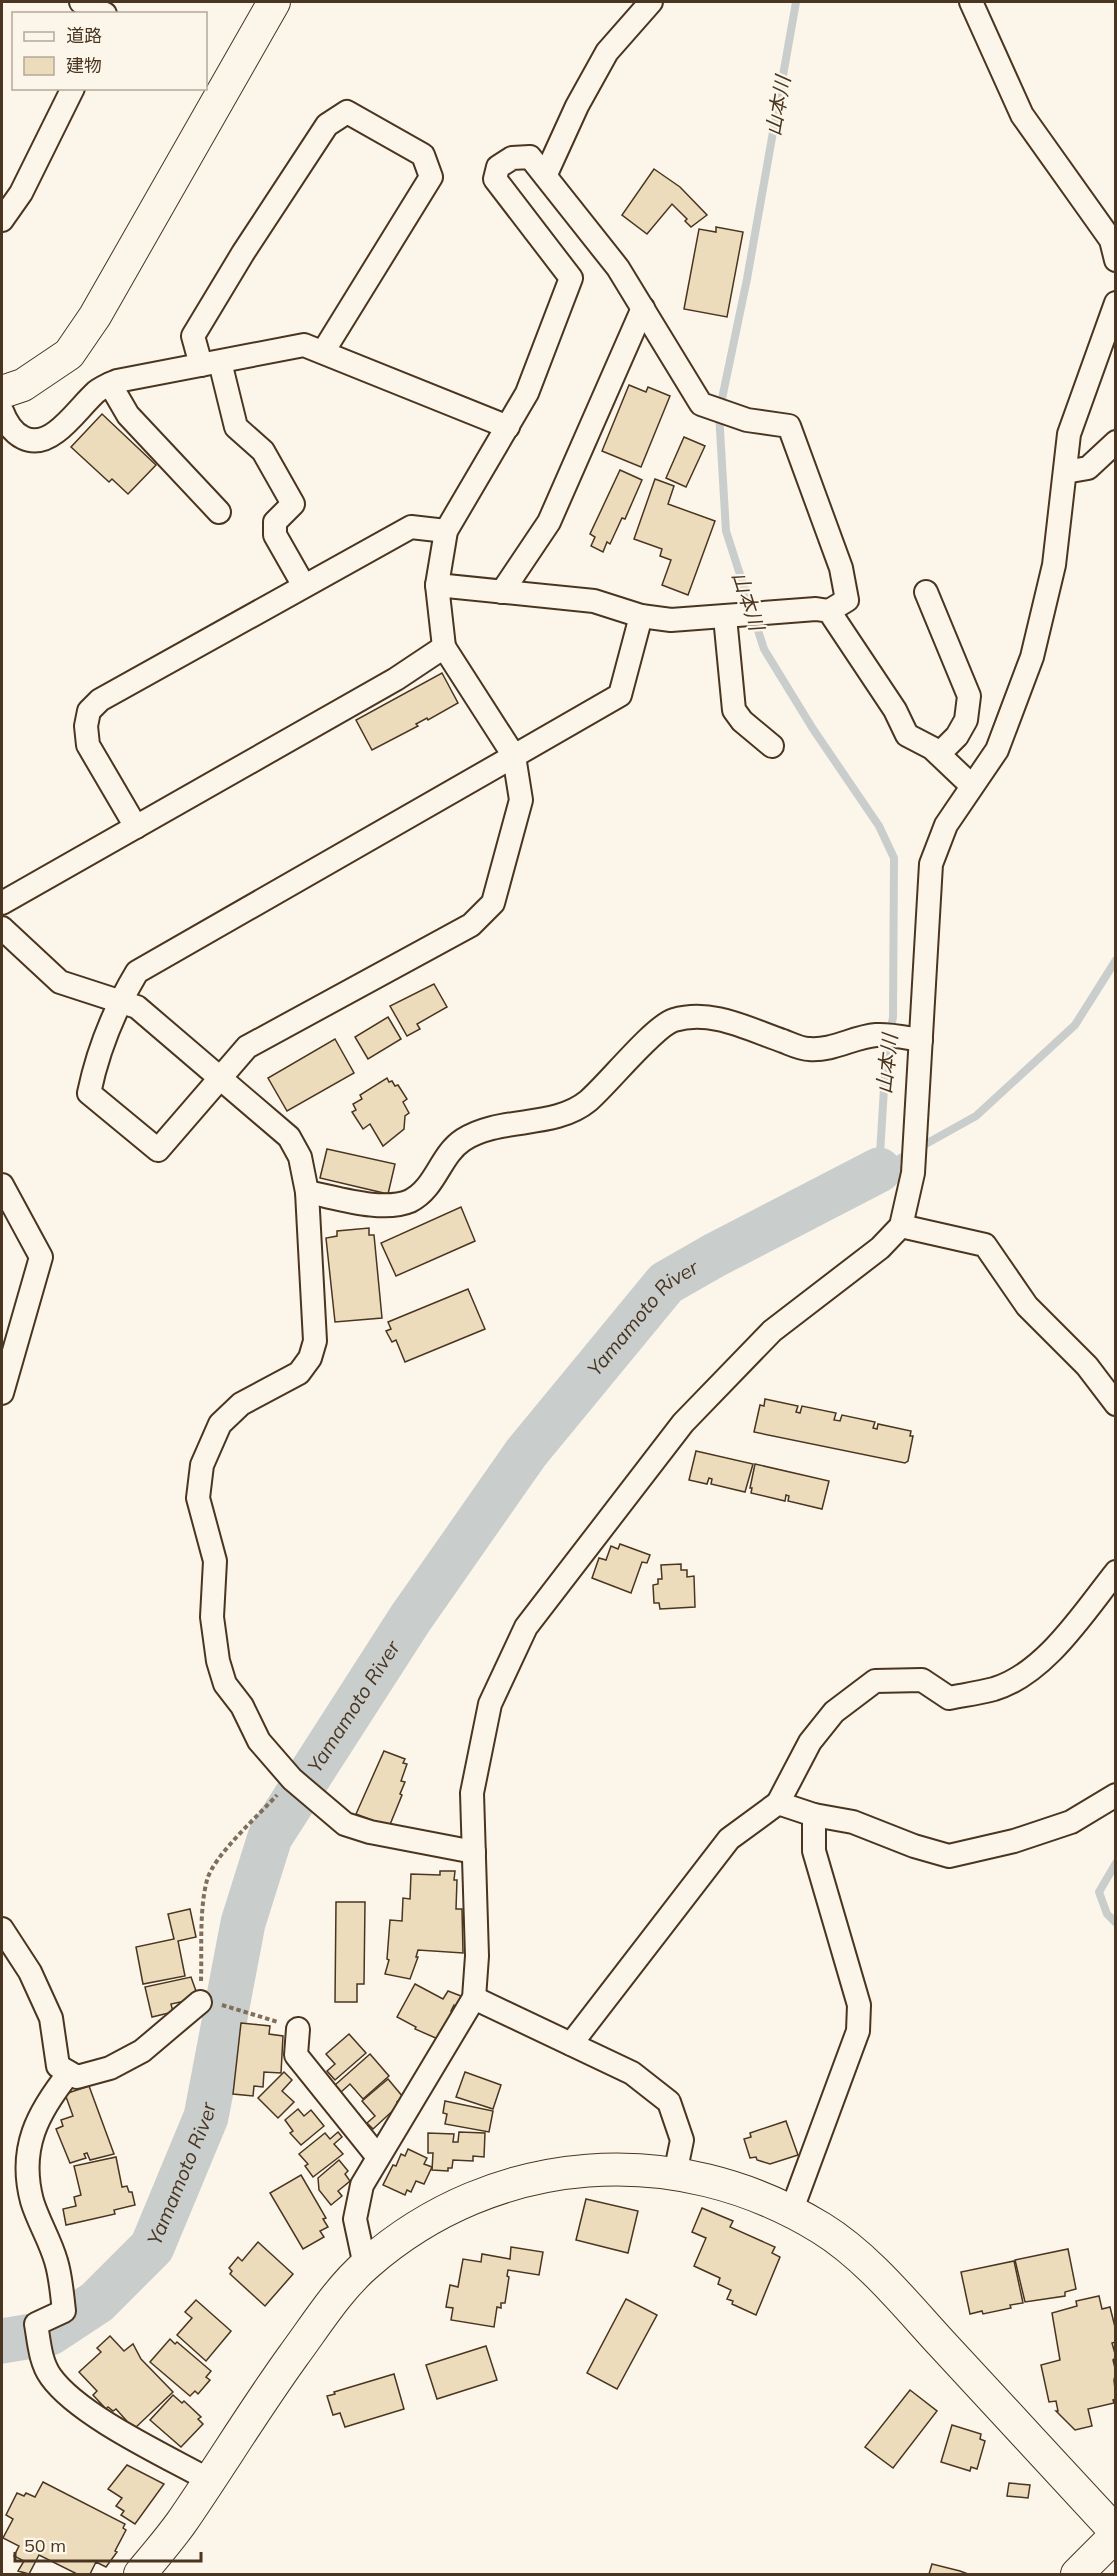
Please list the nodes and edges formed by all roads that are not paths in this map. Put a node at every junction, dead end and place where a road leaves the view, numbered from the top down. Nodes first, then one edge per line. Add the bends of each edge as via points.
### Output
1 (81, 2) edge
2 (274, 2) edge
3 (651, 2) edge
4 (971, 2) edge
5 (101, 12) edge
6 (73, 90) edge
7 (546, 174) junction
8 (2, 220) edge
9 (1116, 260) edge
10 (1116, 303) edge
11 (643, 308) junction
12 (323, 352) junction
13 (210, 363) junction
14 (110, 384) junction
15 (2, 392) edge
16 (2, 411) edge
17 (508, 427) junction
18 (1116, 442) edge
19 (1065, 472) junction
20 (219, 512) dead end
21 (446, 531) junction
22 (437, 585) junction
23 (304, 586) junction
24 (502, 592) junction
25 (926, 592) dead end
26 (829, 610) junction
27 (641, 616) junction
28 (725, 617) junction
29 (444, 647) junction
30 (772, 746) dead end
31 (939, 754) junction
32 (514, 756) junction
33 (972, 786) junction
34 (135, 827) junction
35 (2, 903) edge
36 (2, 928) edge
37 (119, 1002) junction
38 (921, 1040) junction
39 (220, 1077) junction
40 (2, 1185) edge
41 (307, 1192) junction
42 (901, 1226) junction
43 (2, 1393) edge
44 (1116, 1404) edge
45 (1116, 1572) edge
46 (1116, 1795) edge
47 (778, 1803) junction
48 (814, 1815) junction
49 (474, 1852) junction
50 (2, 1929) edge
51 (474, 1998) junction
52 (206, 2002) road end
53 (298, 2029) road end
54 (571, 2044) junction
55 (69, 2073) junction
56 (378, 2157) junction
57 (675, 2174) junction
58 (791, 2212) junction
59 (365, 2266) junction
60 (209, 2480) junction
61 (1116, 2534) edge
62 (149, 2572) edge
63 (1077, 2574) edge

1 - 5 street
2 - 15 street via 95,316 69,354 23,386
3 - 7 street via 607,52
4 - 9 street via 1022,115 1111,240
6 - 8 street via 21,193
7 - 11 street via 618,268
7 - 17 street via 530,157 512,158 498,167 495,179 572,278 527,393
10 - 19 street via 1069,434
11 - 24 street via 549,522
11 - 26 street via 701,404 747,420 789,426 841,568 847,600
12 - 13 street via 304,345
12 - 13 street via 431,177 423,156 346,112 327,125 193,336
12 - 17 street
13 - 14 street
13 - 23 street via 236,427 263,451 293,504 275,522 274,535
14 - 16 street via 54,433 36,440 18,438 7,426
14 - 20 street via 128,415
17 - 21 street
18 - 19 street via 1088,468
19 - 33 street via 1054,565 1032,657 997,750
21 - 22 street
21 - 23 street via 411,527
22 - 24 street
22 - 29 street
23 - 34 street via 100,700 89,711 88,745
24 - 27 street via 594,601
25 - 31 street via 969,696 966,720
26 - 28 street
26 - 31 street via 895,710 907,735
27 - 28 street via 671,621
27 - 32 street via 620,695
28 - 30 street via 734,710
29 - 32 street
29 - 34 street via 396,679
31 - 33 street
32 - 37 street via 137,972
32 - 39 street via 521,800 493,903 471,925 247,1047
33 - 38 street via 946,825 931,864
34 - 35 street
36 - 37 street via 60,982
37 - 39 street via 137,1007
37 - 39 street via 95,1065 89,1093 158,1150
38 - 41 street via 876,1035 831,1048 808,1050 720,1019 695,1015 670,1021 587,1102 568,1112 480,1131 462,1141 430,1185 410,1200 385,1206
38 - 42 street via 913,1173
39 - 41 street via 289,1137 300,1157
40 - 43 street via 41,1257
41 - 49 street via 315,1341 310,1358 300,1373 242,1404 220,1424 202,1465 198,1498 215,1561 212,1617 218,1660 225,1684 259,1741 294,1781 345,1824
42 - 44 street via 985,1245 1027,1306 1087,1366
42 - 49 street via 880,1248 772,1331 683,1423 526,1627 490,1704 472,1793
45 - 47 street via 1033,1670 996,1688 949,1698 922,1680 875,1681 828,1719 810,1742
46 - 48 street via 1071,1822 950,1856 853,1822
47 - 48 street
47 - 54 street via 729,1839
48 - 58 street via 814,1851 858,2005 858,2031
49 - 51 street
50 - 55 street via 30,1972 51,2018 58,2066
51 - 54 street
51 - 56 street
52 - 55 street via 142,2051 99,2071 77,2077
53 - 56 street via 296,2055
54 - 57 street via 632,2073 669,2102 682,2140
55 - 60 street via 45,2103 32,2134 28,2167 32,2200 57,2262 64,2311 36,2324 43,2360 51,2377 85,2409
56 - 59 street via 362,2185 355,2219
57 - 58 street via 727,2186
57 - 59 street via 625,2168 571,2171 526,2180 464,2200 411,2230
58 - 61 street via 823,2229 869,2267
59 - 60 street via 323,2314
60 - 62 street
61 - 63 street

